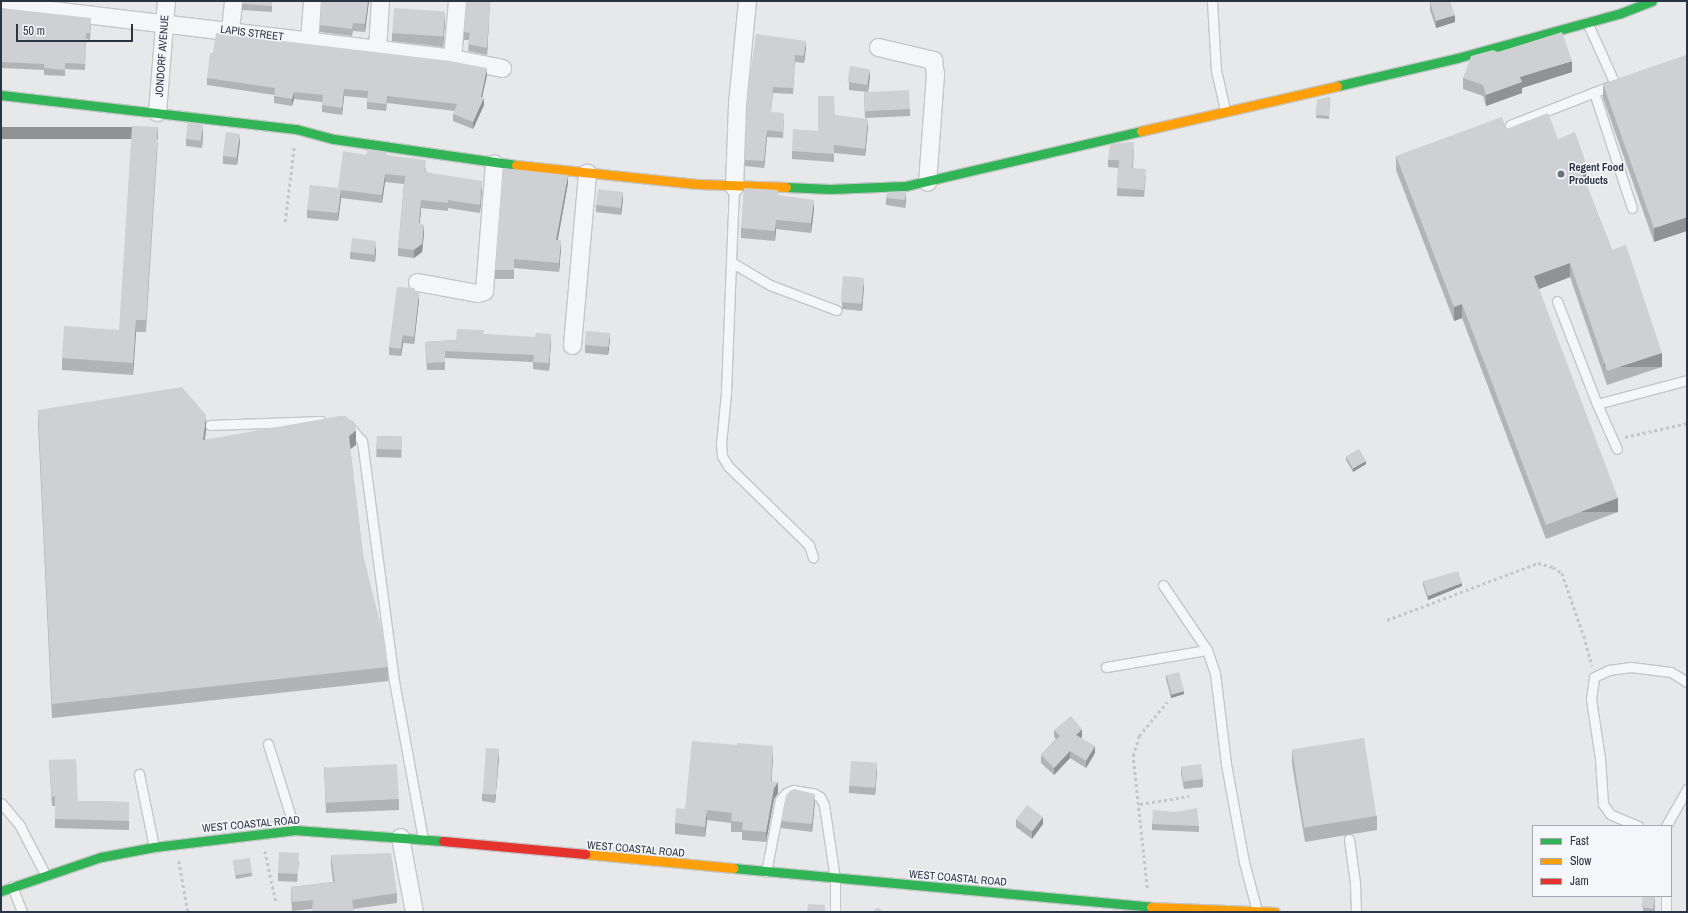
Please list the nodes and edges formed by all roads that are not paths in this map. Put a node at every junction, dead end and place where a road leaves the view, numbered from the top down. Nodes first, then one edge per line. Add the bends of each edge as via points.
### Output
1 (166, 1) edge
2 (234, 1) edge
3 (312, 1) edge
4 (380, 1) edge
5 (457, 1) edge
6 (747, 1) edge
7 (1212, 1) edge
8 (1652, 1) edge
9 (9, 4) edge
10 (81, 8) edge
11 (165, 22) junction
12 (1587, 22) junction
13 (230, 30) junction
14 (309, 41) junction
15 (878, 47) dead end
16 (377, 49) junction
17 (452, 58) junction
18 (502, 68) dead end
19 (1594, 92) junction
20 (1, 95) edge
21 (1226, 110) junction
22 (157, 112) junction
23 (1510, 125) dead end
24 (494, 163) junction
25 (587, 173) junction
26 (927, 182) junction
27 (734, 187) junction
28 (1632, 208) dead end
29 (731, 262) junction
30 (417, 282) dead end
31 (1557, 301) dead end
32 (836, 310) dead end
33 (572, 345) dead end
34 (1687, 380) edge
35 (1597, 404) junction
36 (210, 425) dead end
37 (1617, 449) dead end
38 (813, 557) dead end
39 (1163, 585) dead end
40 (1207, 650) junction
41 (1106, 667) dead end
42 (1687, 682) edge
43 (268, 744) dead end
44 (139, 774) dead end
45 (1687, 789) edge
46 (1, 803) edge
47 (1636, 825) edge
48 (1667, 825) edge
49 (295, 830) junction
50 (400, 837) junction
51 (1349, 839) dead end
52 (423, 840) junction
53 (154, 847) junction
54 (766, 873) junction
55 (45, 874) junction
56 (835, 879) junction
57 (12, 886) junction
58 (1, 891) edge
59 (1666, 897) edge
60 (1257, 911) edge
61 (22, 912) edge
62 (414, 912) edge
63 (835, 912) edge
64 (1275, 912) edge
65 (1356, 912) edge
66 (1666, 912) edge

1 - 11 street, JONDORF AVENUE
2 - 13 street
3 - 14 street
4 - 16 street
5 - 17 street
6 - 27 street
7 - 21 lane via 1216,70
8 - 12 street via 1621,14
9 - 10 street, LAPIS STREET
10 - 11 street, LAPIS STREET
11 - 13 street, LAPIS STREET
11 - 22 street, JONDORF AVENUE
12 - 19 lane via 1619,83
12 - 21 street via 1457,58
13 - 14 street, LAPIS STREET
14 - 16 street, LAPIS STREET
15 - 26 street via 933,60 935,74
16 - 17 street, LAPIS STREET
17 - 18 street, LAPIS STREET
19 - 23 lane
19 - 28 lane
20 - 22 street
21 - 26 street
22 - 24 street via 296,129 334,139
24 - 25 street
24 - 30 street via 484,291 477,293
25 - 27 street
25 - 33 street
26 - 27 street via 904,186 830,189
27 - 29 lane
29 - 32 lane via 770,285
29 - 38 lane via 722,456 728,466 809,545
31 - 35 lane
34 - 35 lane
35 - 37 lane
36 - 52 lane via 322,420 352,427 362,441 394,681
39 - 40 lane
40 - 41 lane
40 - 60 lane via 1215,673 1226,764 1244,862
42 - 47 lane via 1671,672 1631,667 1609,670 1594,677 1591,699 1600,758 1603,804 1610,814
43 - 49 lane
44 - 53 lane
45 - 48 lane
46 - 55 lane via 20,826
49 - 50 street, WEST COASTAL ROAD
49 - 53 street, WEST COASTAL ROAD
50 - 52 street, WEST COASTAL ROAD
50 - 62 street
51 - 65 lane
52 - 54 street, WEST COASTAL ROAD
53 - 55 street, WEST COASTAL ROAD via 101,857
54 - 56 street, WEST COASTAL ROAD
54 - 56 lane via 780,800 786,792 793,790 814,793 820,797 824,805
55 - 57 street, WEST COASTAL ROAD
56 - 60 street, WEST COASTAL ROAD via 1148,907
56 - 63 lane
57 - 58 street, WEST COASTAL ROAD
57 - 61 lane
59 - 66 lane
60 - 64 street, WEST COASTAL ROAD

